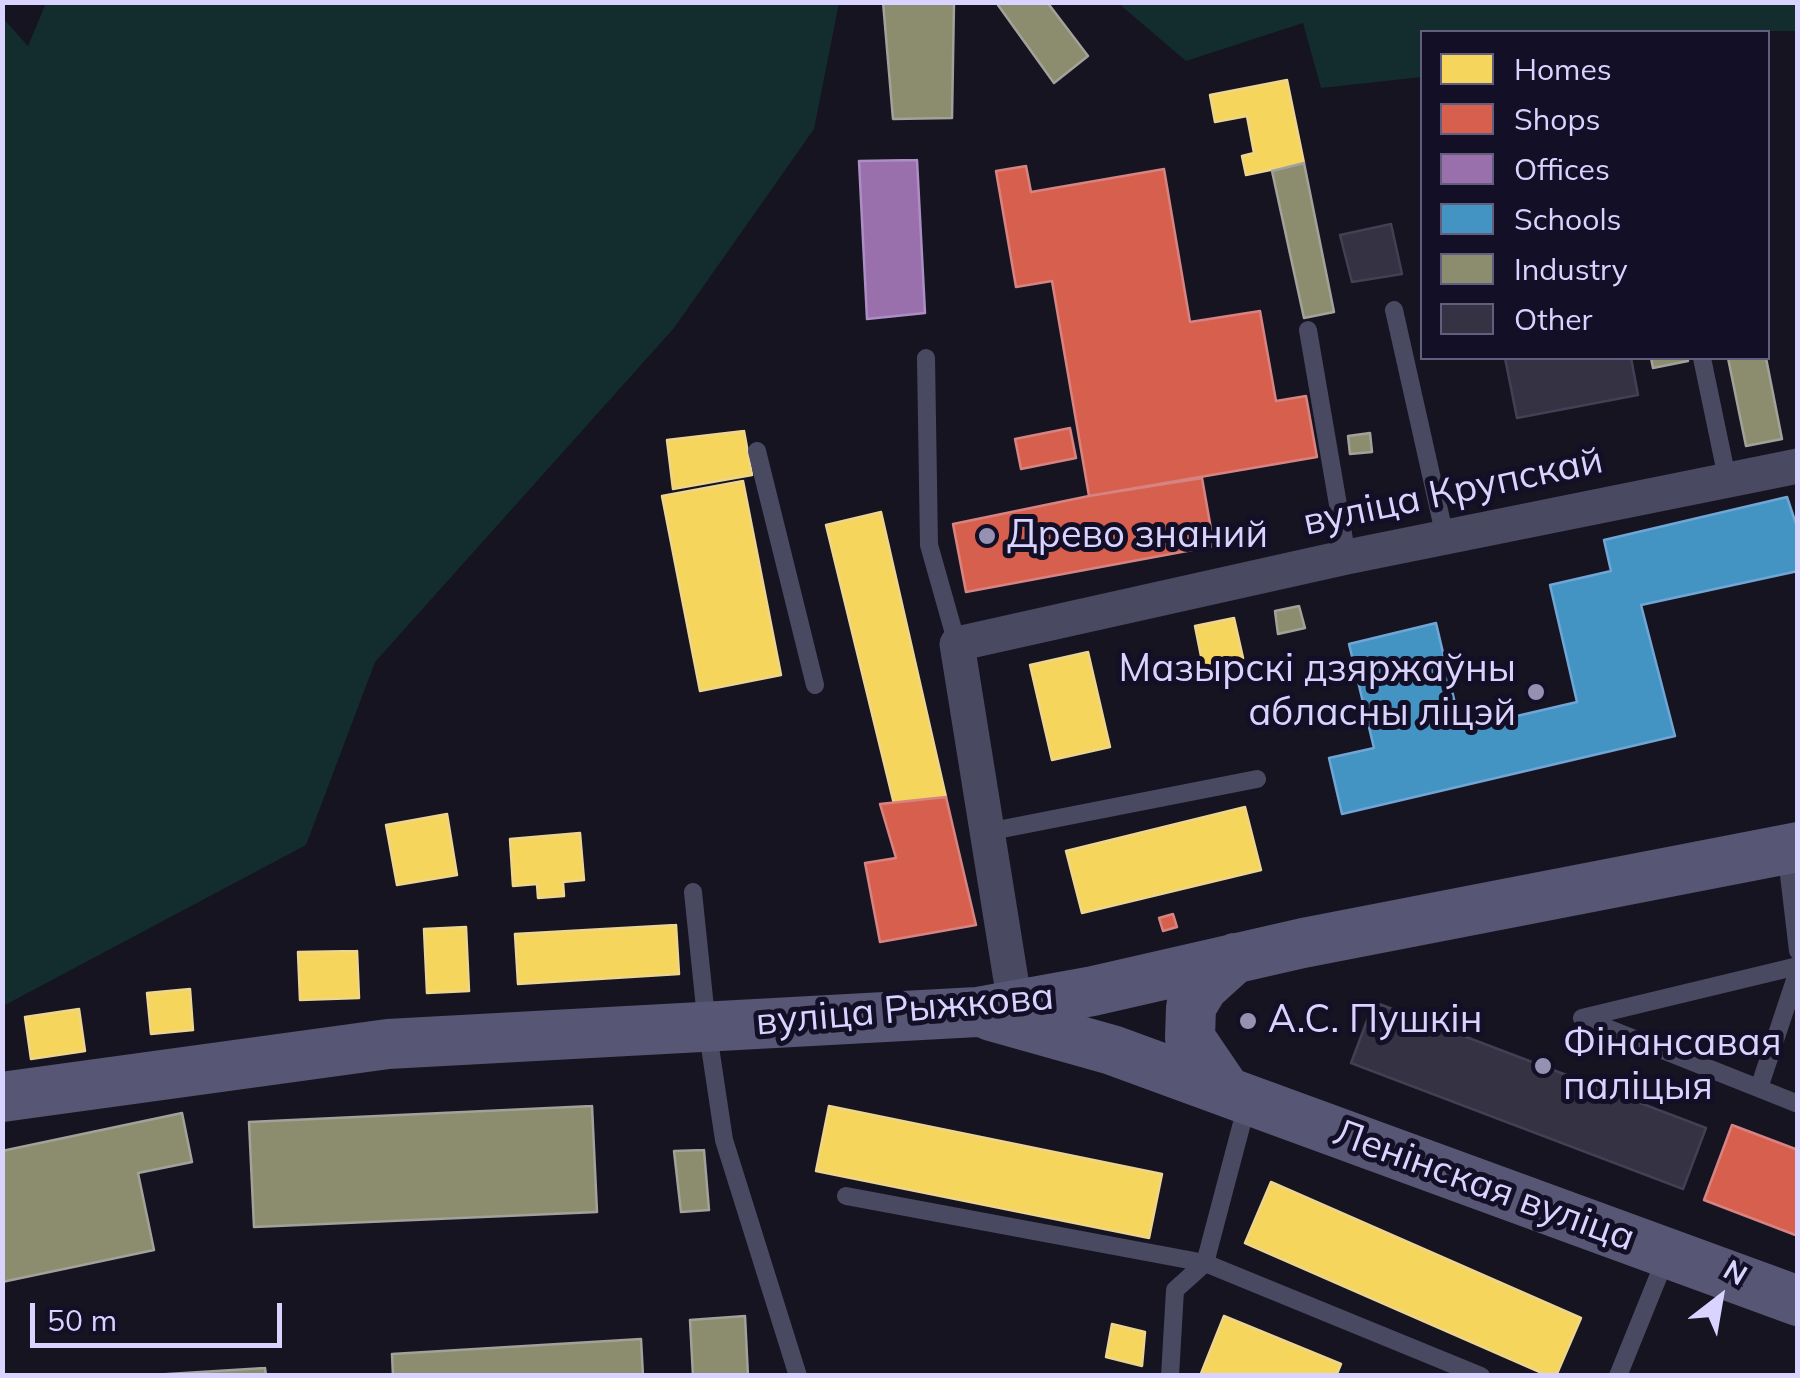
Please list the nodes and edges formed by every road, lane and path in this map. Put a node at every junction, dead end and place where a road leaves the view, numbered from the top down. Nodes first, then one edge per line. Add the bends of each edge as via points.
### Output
1 (1394, 310) dead end
2 (1308, 330) dead end
3 (926, 358) dead end
4 (1702, 360) edge
5 (757, 451) dead end
6 (1798, 466) edge
7 (1727, 478) junction
8 (1445, 537) junction
9 (1348, 557) junction
10 (957, 644) junction
11 (816, 685) dead end
12 (1257, 779) dead end
13 (988, 832) junction
14 (1792, 848) edge
15 (693, 892) dead end
16 (1798, 951) edge
17 (1235, 958) junction
18 (1798, 968) edge
19 (996, 1008) junction
20 (707, 1026) junction
21 (1759, 1088) junction
22 (1237, 1095) junction
23 (2, 1097) edge
24 (1798, 1104) edge
25 (846, 1196) dead end
26 (1668, 1254) junction
27 (1205, 1263) junction
28 (1798, 1301) edge
29 (798, 1376) edge
30 (1170, 1376) edge
31 (1481, 1376) edge
32 (1618, 1376) edge

1 - 8 lane
2 - 9 lane
3 - 10 lane via 929,545
4 - 7 lane
5 - 11 lane
6 - 7 street, вуліца Крупскай
7 - 8 street, вуліца Крупскай
8 - 9 street, вуліца Крупскай
9 - 10 street, вуліца Крупскай
10 - 13 street
12 - 13 lane
13 - 19 street
14 - 16 lane
14 - 17 main road, вуліца Рыжкова
15 - 20 lane
17 - 19 main road, вуліца Рыжкова
17 - 22 main road via 1203,987 1192,1007 1190,1038
18 - 21 lane
18 - 21 lane via 1582,1018
19 - 20 main road, вуліца Рыжкова
19 - 22 main road, Ленінская вуліца
20 - 23 main road, вуліца Рыжкова via 388,1044
20 - 29 lane via 724,1140
21 - 24 lane
22 - 26 main road, Ленінская вуліца
22 - 27 lane
25 - 27 lane
26 - 28 main road, Ленінская вуліца
26 - 32 lane
27 - 30 lane via 1175,1290
27 - 31 lane

